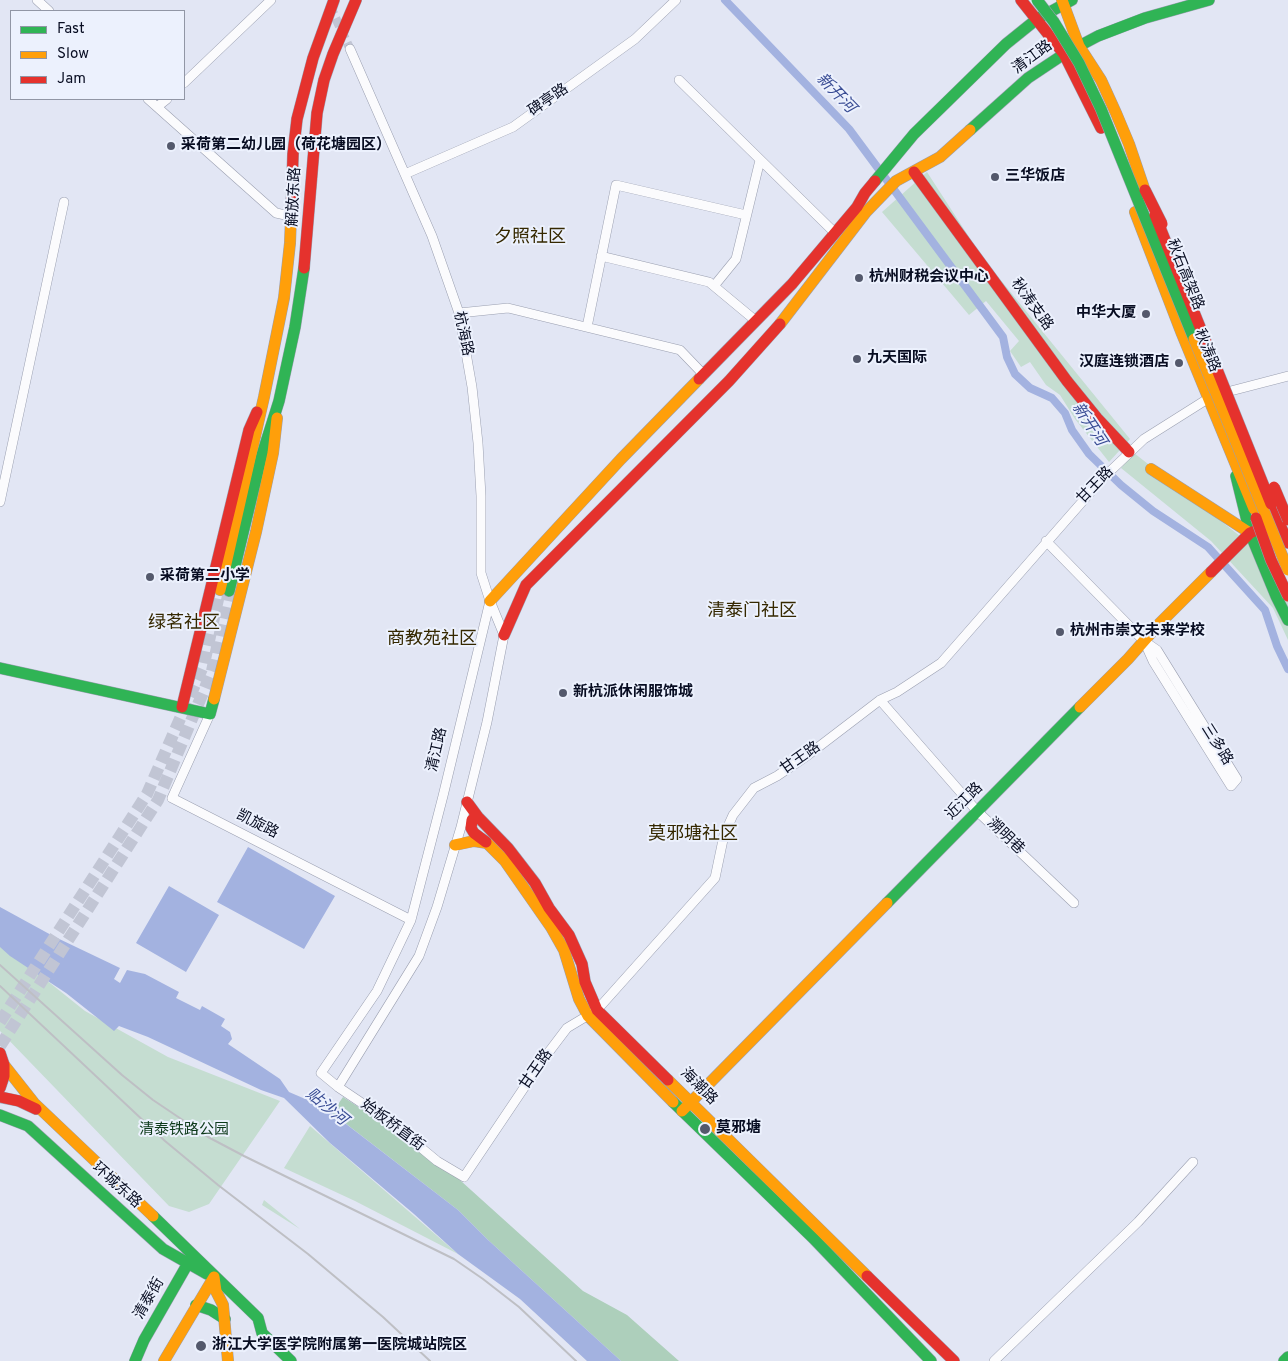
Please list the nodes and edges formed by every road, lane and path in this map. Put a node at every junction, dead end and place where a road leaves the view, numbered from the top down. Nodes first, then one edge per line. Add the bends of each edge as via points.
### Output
1 (37, 0) edge
2 (271, 0) edge
3 (334, 0) edge
4 (356, 0) edge
5 (676, 0) edge
6 (1021, 0) edge
7 (1037, 0) edge
8 (1047, 0) edge
9 (1209, 0) edge
10 (1066, 1) edge
11 (48, 10) edge
12 (1037, 19) junction
13 (1079, 46) junction
14 (350, 49) tunnel mouth
15 (1064, 54) junction
16 (679, 80) dead end
17 (185, 81) edge
18 (149, 100) edge
19 (166, 100) edge
20 (157, 108) junction
21 (760, 160) junction
22 (914, 172) junction
23 (405, 174) junction
24 (1145, 190) junction
25 (64, 202) dead end
26 (862, 209) junction
27 (746, 215) junction
28 (290, 216) junction
29 (835, 233) junction
30 (1156, 247) junction
31 (601, 256) junction
32 (714, 286) junction
33 (459, 313) junction
34 (756, 321) junction
35 (587, 327) junction
36 (704, 375) junction
37 (1288, 376) edge
38 (1222, 393) junction
39 (264, 397) junction
40 (1208, 398) junction
41 (279, 401) junction
42 (1230, 450) junction
43 (1129, 452) junction
44 (1151, 469) dead end
45 (0, 502) edge
46 (1288, 520) edge
47 (1275, 521) junction
48 (1262, 527) junction
49 (1250, 533) junction
50 (1046, 541) junction
51 (1288, 543) edge
52 (1288, 550) edge
53 (1288, 570) edge
54 (1288, 585) edge
55 (1288, 596) edge
56 (490, 601) junction
57 (1288, 620) edge
58 (504, 634) junction
59 (1144, 641) junction
60 (0, 668) edge
61 (880, 700) junction
62 (182, 707) junction
63 (210, 714) junction
64 (467, 802) junction
65 (977, 811) junction
66 (478, 817) junction
67 (487, 843) junction
68 (455, 845) junction
69 (1074, 903) dead end
70 (411, 920) junction
71 (593, 1013) junction
72 (0, 1053) edge
73 (4, 1065) junction
74 (321, 1073) joint
75 (338, 1087) junction
76 (0, 1088) edge
77 (0, 1097) edge
78 (691, 1101) junction
79 (682, 1111) junction
80 (0, 1115) edge
81 (50, 1118) junction
82 (1193, 1162) dead end
83 (464, 1177) joint
84 (191, 1259) junction
85 (214, 1277) junction
86 (196, 1306) junction
87 (224, 1319) junction
88 (1288, 1357) edge
89 (135, 1361) edge
90 (164, 1361) edge
91 (228, 1361) edge
92 (291, 1361) edge
93 (931, 1361) edge
94 (954, 1361) edge
95 (994, 1361) edge
96 (1284, 1361) edge

1 - 11 street
2 - 17 street
3 - 28 main road, 解放东路 via 313,58 297,119
4 - 41 main road, 解放东路 via 324,80 317,113 303,279
5 - 23 street, 碑亭路 via 635,39 514,126
6 - 12 main road, 秋涛路
7 - 30 main road, 秋石高架路, bridge via 1079,63 1101,109
8 - 24 main road, 秋石高架路 via 1087,58
9 - 13 main road, 清江路 via 1144,18
10 - 12 main road
10 - 13 main road, 秋涛路
12 - 15 main road, 秋涛路
12 - 26 main road via 1006,44 914,134 865,192
13 - 15 main road, 清江路
13 - 38 main road, 秋涛路 via 1101,80 1129,144 1163,246
14 - 23 street, 杭海路
15 - 22 main road, 清江路 via 1028,78 940,157
15 - 40 main road, 秋涛路 via 1107,140
16 - 21 street
18 - 20 street
19 - 20 street
20 - 28 street via 276,213
21 - 27 street
21 - 29 street
22 - 26 main road, 清江路 via 896,181
22 - 43 main road, 秋涛支路 via 1067,382
23 - 33 street, 杭海路 via 432,236
24 - 46 main road, bridge via 1159,216
24 - 51 main road, 秋石高架路, bridge
25 - 45 street
26 - 29 main road, 清江路
26 - 58 main road via 784,320 730,381 526,585
27 - 31 street via 616,185
27 - 32 street via 736,259
28 - 39 main road, 解放东路 via 284,298
29 - 34 main road, 清江路
30 - 53 main road, 秋石高架路, bridge
30 - 55 main road, bridge via 1168,291 1233,451 1264,543
31 - 32 street via 709,282
31 - 35 street
32 - 34 street
33 - 35 street via 508,308
33 - 56 street, 杭海路 via 478,443 480,573
34 - 36 main road, 清江路
35 - 36 street via 680,350
36 - 56 main road, 清江路 via 621,459
37 - 38 street
38 - 47 main road, 秋涛路
39 - 41 main road, 解放东路 via 225,591
39 - 62 main road, 解放东路 via 249,430
40 - 42 main road, 秋涛路
40 - 43 street, 甘王路
41 - 63 main road, 解放东路 via 273,454 256,532
42 - 48 main road, 秋涛路
42 - 49 main road
43 - 50 street, 甘王路
44 - 49 main road
47 - 48 main road, 近江路
47 - 52 main road, 秋涛路
48 - 49 main road, 近江路
48 - 54 main road, 秋涛路
49 - 57 main road
49 - 59 main road, 近江路
50 - 59 street, 三多路
50 - 61 street, 甘王路 via 941,663
56 - 58 street, 杭海路
56 - 70 street, 清江路
58 - 64 street via 488,722
59 - 59 street, 三多路 via 1153,661 1231,786 1237,779 1157,650
59 - 65 main road, 近江路
60 - 62 main road
61 - 65 street, 溯明巷
61 - 71 street, 甘王路 via 808,755 754,788 733,814 724,834 715,878
62 - 63 main road
63 - 70 street, 凯旋路 via 172,798
64 - 66 main road, 海潮路
64 - 68 street
65 - 69 street, 溯明巷
65 - 78 main road, 近江路
66 - 67 main road, 海潮路 via 472,820 471,828
66 - 71 main road, 海潮路 via 535,883 569,935 582,964
67 - 68 main road via 474,841
67 - 71 main road, 海潮路 via 505,861 551,927 564,950 579,998
68 - 75 street via 419,956
70 - 74 street, 清江路 via 377,991
71 - 78 main road, 海潮路
71 - 79 main road, 海潮路
71 - 83 street, 甘王路 via 567,1028
72 - 73 main road
73 - 76 main road
73 - 81 main road
74 - 75 street, 始板桥直街
75 - 83 street, 始板桥直街 via 390,1122 437,1162
77 - 81 main road via 19,1100
78 - 79 main road, 近江路
78 - 94 main road, 海潮路
79 - 93 main road, 海潮路 via 814,1239
80 - 84 main road, 环城东路 via 28,1126 163,1249
81 - 84 main road, 环城东路
82 - 95 street via 1138,1222
84 - 85 main road, 环城东路
84 - 89 main road, 清泰街
85 - 86 main road
85 - 87 main road
85 - 92 main road, 环城东路 via 258,1318 262,1333
86 - 87 main road
86 - 90 main road
87 - 91 main road
88 - 96 main road

